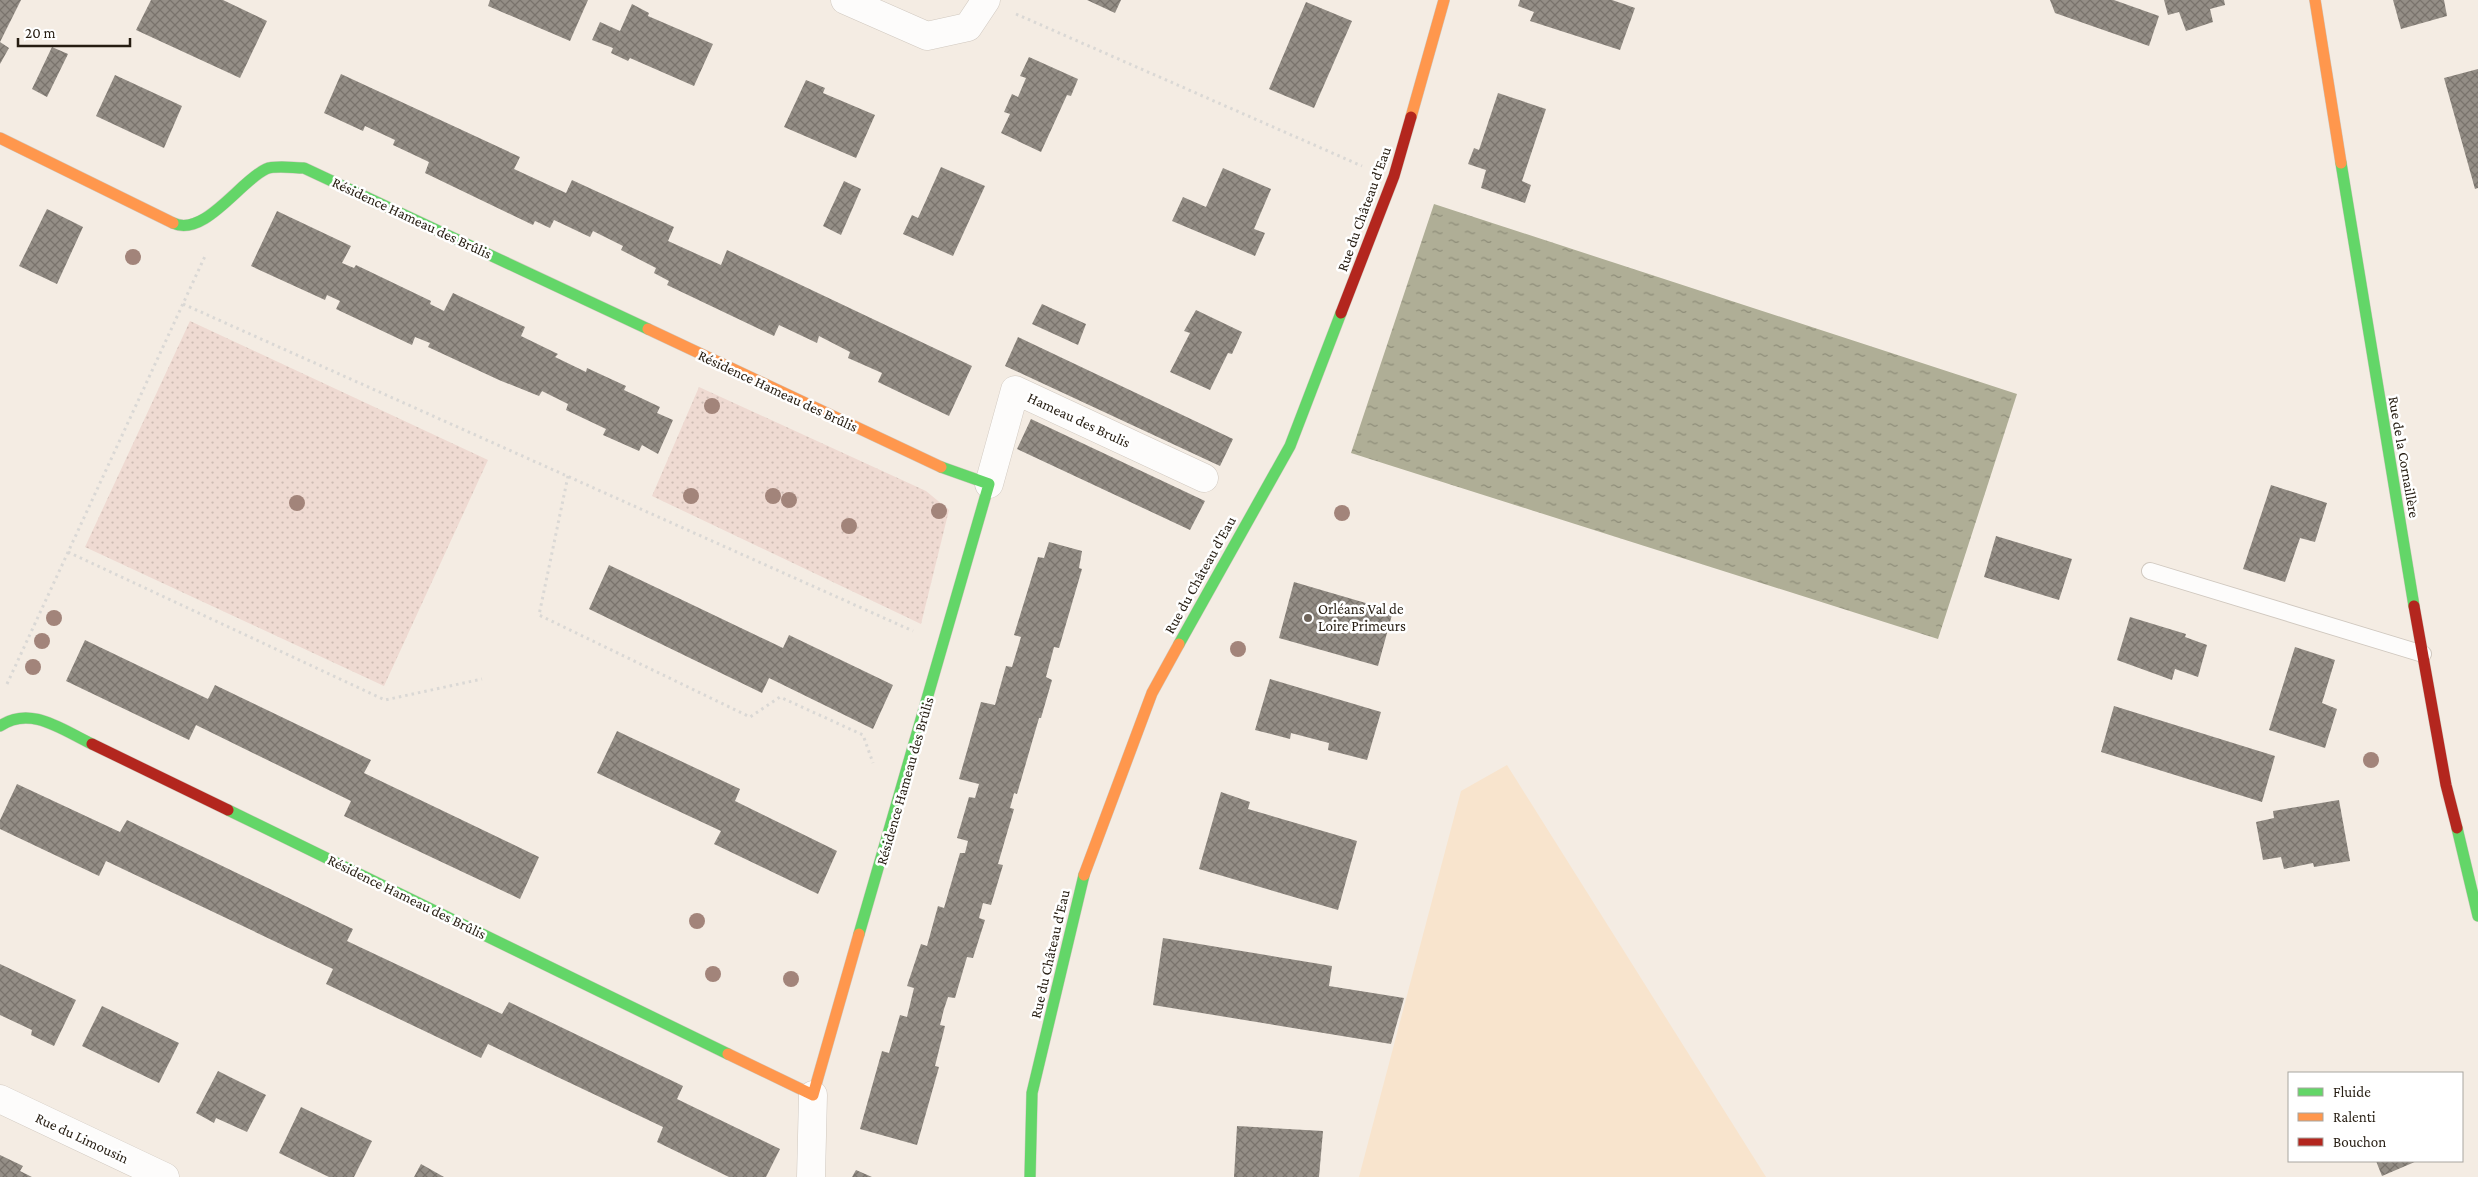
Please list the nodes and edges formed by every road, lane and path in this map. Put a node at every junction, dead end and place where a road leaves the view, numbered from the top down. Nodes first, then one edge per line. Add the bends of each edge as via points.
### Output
1 (845, 0) edge
2 (1444, 0) edge
3 (2315, 0) edge
4 (986, 1) edge
5 (0, 138) edge
6 (1394, 176) junction
7 (202, 221) junction
8 (183, 304) junction
9 (568, 476) junction
10 (1204, 478) dead end
11 (990, 484) junction
12 (68, 552) junction
13 (2150, 570) dead end
14 (918, 634) dead end
15 (2423, 654) junction
16 (482, 679) dead end
17 (12, 718) junction
18 (0, 726) edge
19 (876, 770) dead end
20 (2478, 916) edge
21 (813, 1095) junction
22 (0, 1099) edge
23 (165, 1177) edge
24 (811, 1177) edge
25 (1030, 1177) edge

1 - 4 street via 927,36 968,27
2 - 6 street, Rue du Château d'Eau
3 - 15 street, Rue de la Cornaillère
4 - 6 path via 1362,166
5 - 7 street via 178,225
6 - 25 street, Rue du Château d'Eau via 1290,446 1152,692 1084,875 1032,1093
7 - 8 path via 210,244
7 - 11 street, Résidence Hameau des Brûlis via 266,169 304,168 939,466
8 - 9 path
8 - 12 path
9 - 14 path
9 - 19 path via 539,616 750,717 780,698 863,735
10 - 11 street, Hameau des Brulis via 1015,390
11 - 21 street, Résidence Hameau des Brûlis
12 - 16 path via 385,700
12 - 17 path via 3,693
13 - 15 lane
15 - 20 street, Rue de la Cornaillère via 2446,785
17 - 18 street
17 - 21 street, Résidence Hameau des Brûlis via 38,718
21 - 24 street, Résidence Hameau des Brûlis
22 - 23 street, Rue du Limousin

